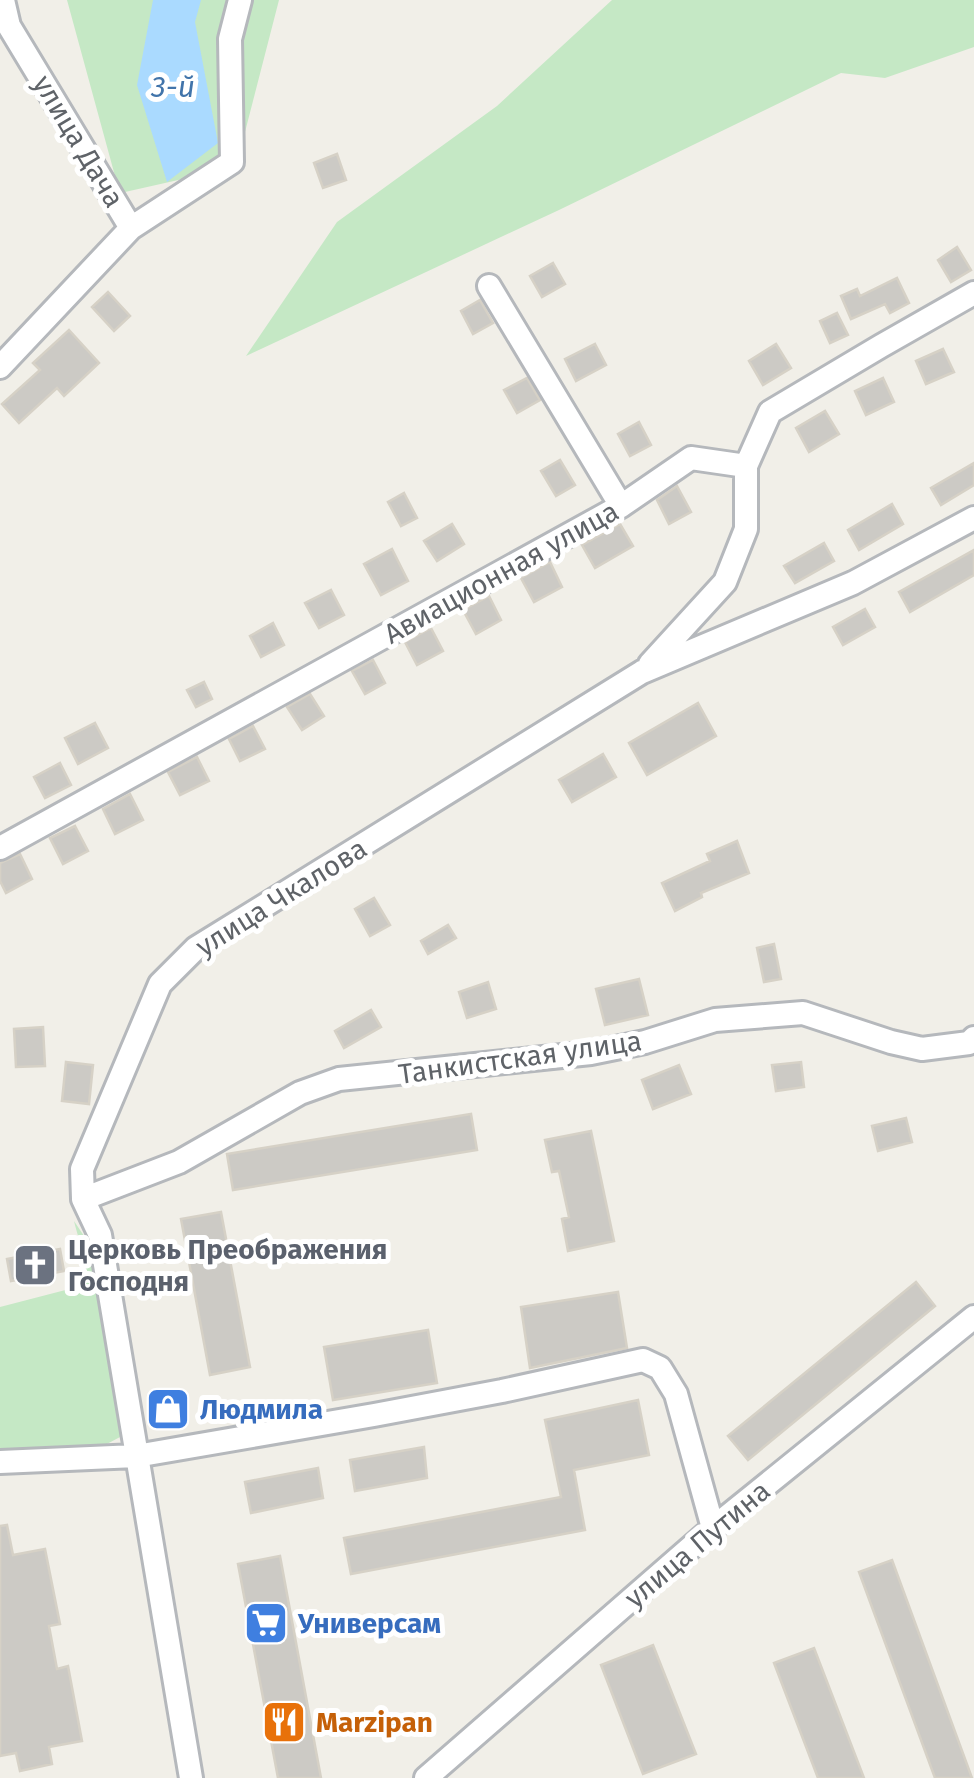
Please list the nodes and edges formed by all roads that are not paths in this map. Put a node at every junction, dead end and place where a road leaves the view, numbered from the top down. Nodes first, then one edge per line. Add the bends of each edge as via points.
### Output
1 (3, 0) edge
2 (240, 0) edge
3 (4, 28) edge
4 (132, 228) junction
5 (489, 286) dead end
6 (974, 293) edge
7 (0, 367) edge
8 (746, 466) junction
9 (621, 506) junction
10 (974, 518) edge
11 (642, 672) junction
12 (0, 848) edge
13 (972, 1046) edge
14 (83, 1199) junction
15 (974, 1317) edge
16 (136, 1456) junction
17 (0, 1462) edge
18 (713, 1528) junction
19 (190, 1778) edge
20 (426, 1778) edge

1 - 3 street, улица Дача
2 - 4 street, улица Дача via 230,38 232,162
3 - 4 street, улица Дача
4 - 7 street, улица Дача
5 - 9 street
6 - 8 street via 770,412
8 - 9 street, Авиационная улица via 691,458
8 - 11 street via 746,528 725,582
9 - 12 street, Авиационная улица
10 - 11 street, улица Чкалова via 852,583
11 - 14 street, улица Чкалова via 196,948 160,984 82,1170
13 - 14 street, Танкистская улица via 922,1050 803,1013 715,1020 592,1054 339,1079 300,1093 178,1162
14 - 16 street via 100,1235
15 - 18 street, улица Путина
16 - 17 street
16 - 18 street via 643,1360 660,1368 676,1394
16 - 19 street
18 - 20 street, улица Путина

